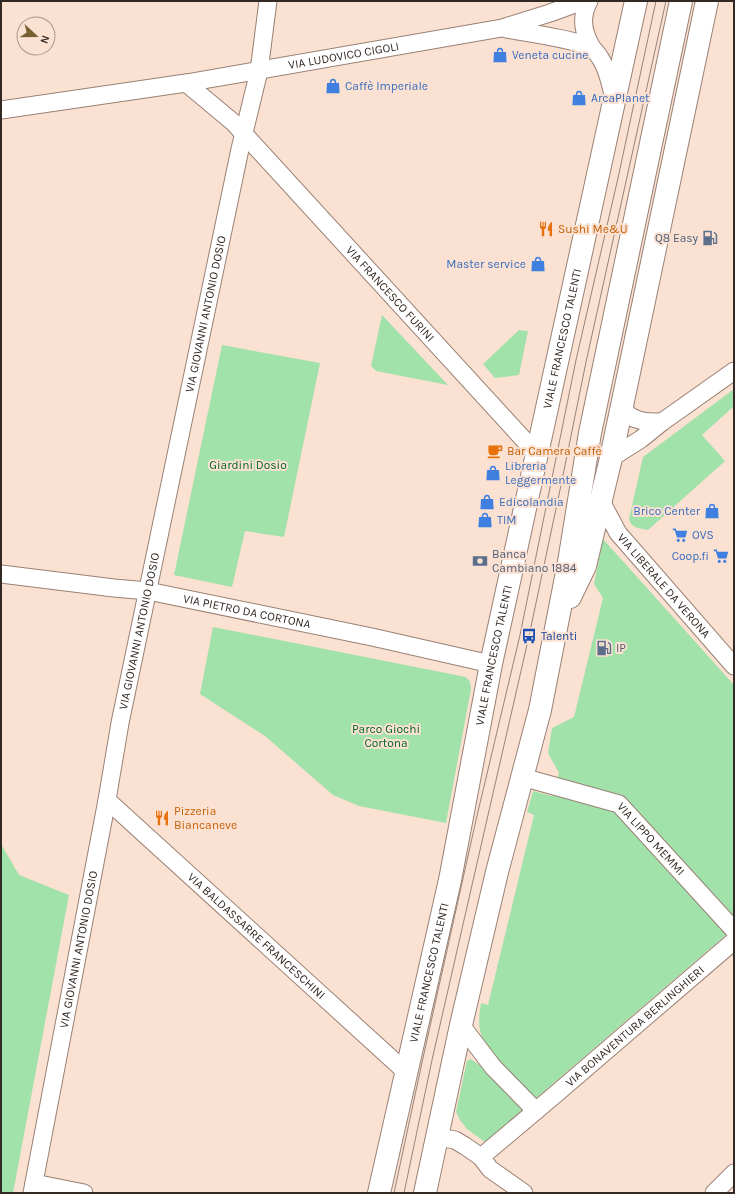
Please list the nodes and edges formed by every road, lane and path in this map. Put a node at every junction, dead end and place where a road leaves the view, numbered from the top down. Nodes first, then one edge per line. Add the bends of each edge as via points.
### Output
1 (268, 1) edge
2 (583, 1) edge
3 (588, 1) edge
4 (636, 1) edge
5 (681, 1) edge
6 (707, 1) edge
7 (502, 28) junction
8 (593, 49) junction
9 (259, 71) junction
10 (186, 83) junction
11 (614, 102) junction
12 (1, 110) edge
13 (244, 134) junction
14 (734, 372) edge
15 (622, 407) junction
16 (662, 422) junction
17 (537, 454) junction
18 (611, 458) junction
19 (601, 501) junction
20 (1, 574) edge
21 (148, 591) junction
22 (558, 621) junction
23 (491, 664) junction
24 (734, 666) edge
25 (522, 778) junction
26 (107, 800) junction
27 (734, 930) edge
28 (734, 940) edge
29 (461, 1025) junction
30 (406, 1072) junction
31 (536, 1111) junction
32 (437, 1137) junction
33 (481, 1157) junction
34 (734, 1173) edge
35 (33, 1188) edge
36 (84, 1193) edge
37 (379, 1193) edge
38 (425, 1193) edge
39 (524, 1193) edge
40 (714, 1193) edge

1 - 9 street, VIA GIOVANNI ANTONIO DOSIO
2 - 7 street, VIA LUDOVICO CIGOLI
3 - 8 street via 584,12 584,26
4 - 11 main road, VIALE FRANCESCO TALENTI
5 - 22 main road via 590,433
6 - 15 main road
7 - 8 street, VIA LUDOVICO CIGOLI via 564,39
7 - 9 street, VIA LUDOVICO CIGOLI
8 - 11 street via 608,77
9 - 10 street, VIA LUDOVICO CIGOLI
9 - 13 street, VIA GIOVANNI ANTONIO DOSIO
10 - 12 street, VIA LUDOVICO CIGOLI
10 - 13 street
11 - 17 main road, VIALE FRANCESCO TALENTI
13 - 17 street, VIA FRANCESCO FURINI
13 - 21 street, VIA GIOVANNI ANTONIO DOSIO
14 - 16 street
15 - 16 street via 635,419
15 - 18 main road
16 - 18 street
17 - 23 main road, VIALE FRANCESCO TALENTI
18 - 19 main road
19 - 22 main road via 585,566
19 - 24 street, VIA LIBERALE DA VERONA via 618,533
20 - 21 street, VIA PIETRO DA CORTONA
21 - 23 street, VIA PIETRO DA CORTONA
21 - 26 street, VIA GIOVANNI ANTONIO DOSIO via 120,723
22 - 25 main road via 540,710
23 - 30 main road, VIALE FRANCESCO TALENTI via 450,880
25 - 27 street, VIA LIPPO MEMMI via 620,804
25 - 29 main road
26 - 30 street, VIA BALDASSARRE FRANCESCHINI
26 - 35 street, VIA GIOVANNI ANTONIO DOSIO
28 - 31 street, VIA BONAVENTURA BERLINGHIERI
29 - 31 street via 493,1067
29 - 32 main road
30 - 37 main road, VIALE FRANCESCO TALENTI
31 - 33 street, VIA BONAVENTURA BERLINGHIERI
32 - 33 street via 460,1142
32 - 38 main road
33 - 39 street via 490,1169
34 - 40 street
35 - 36 street

